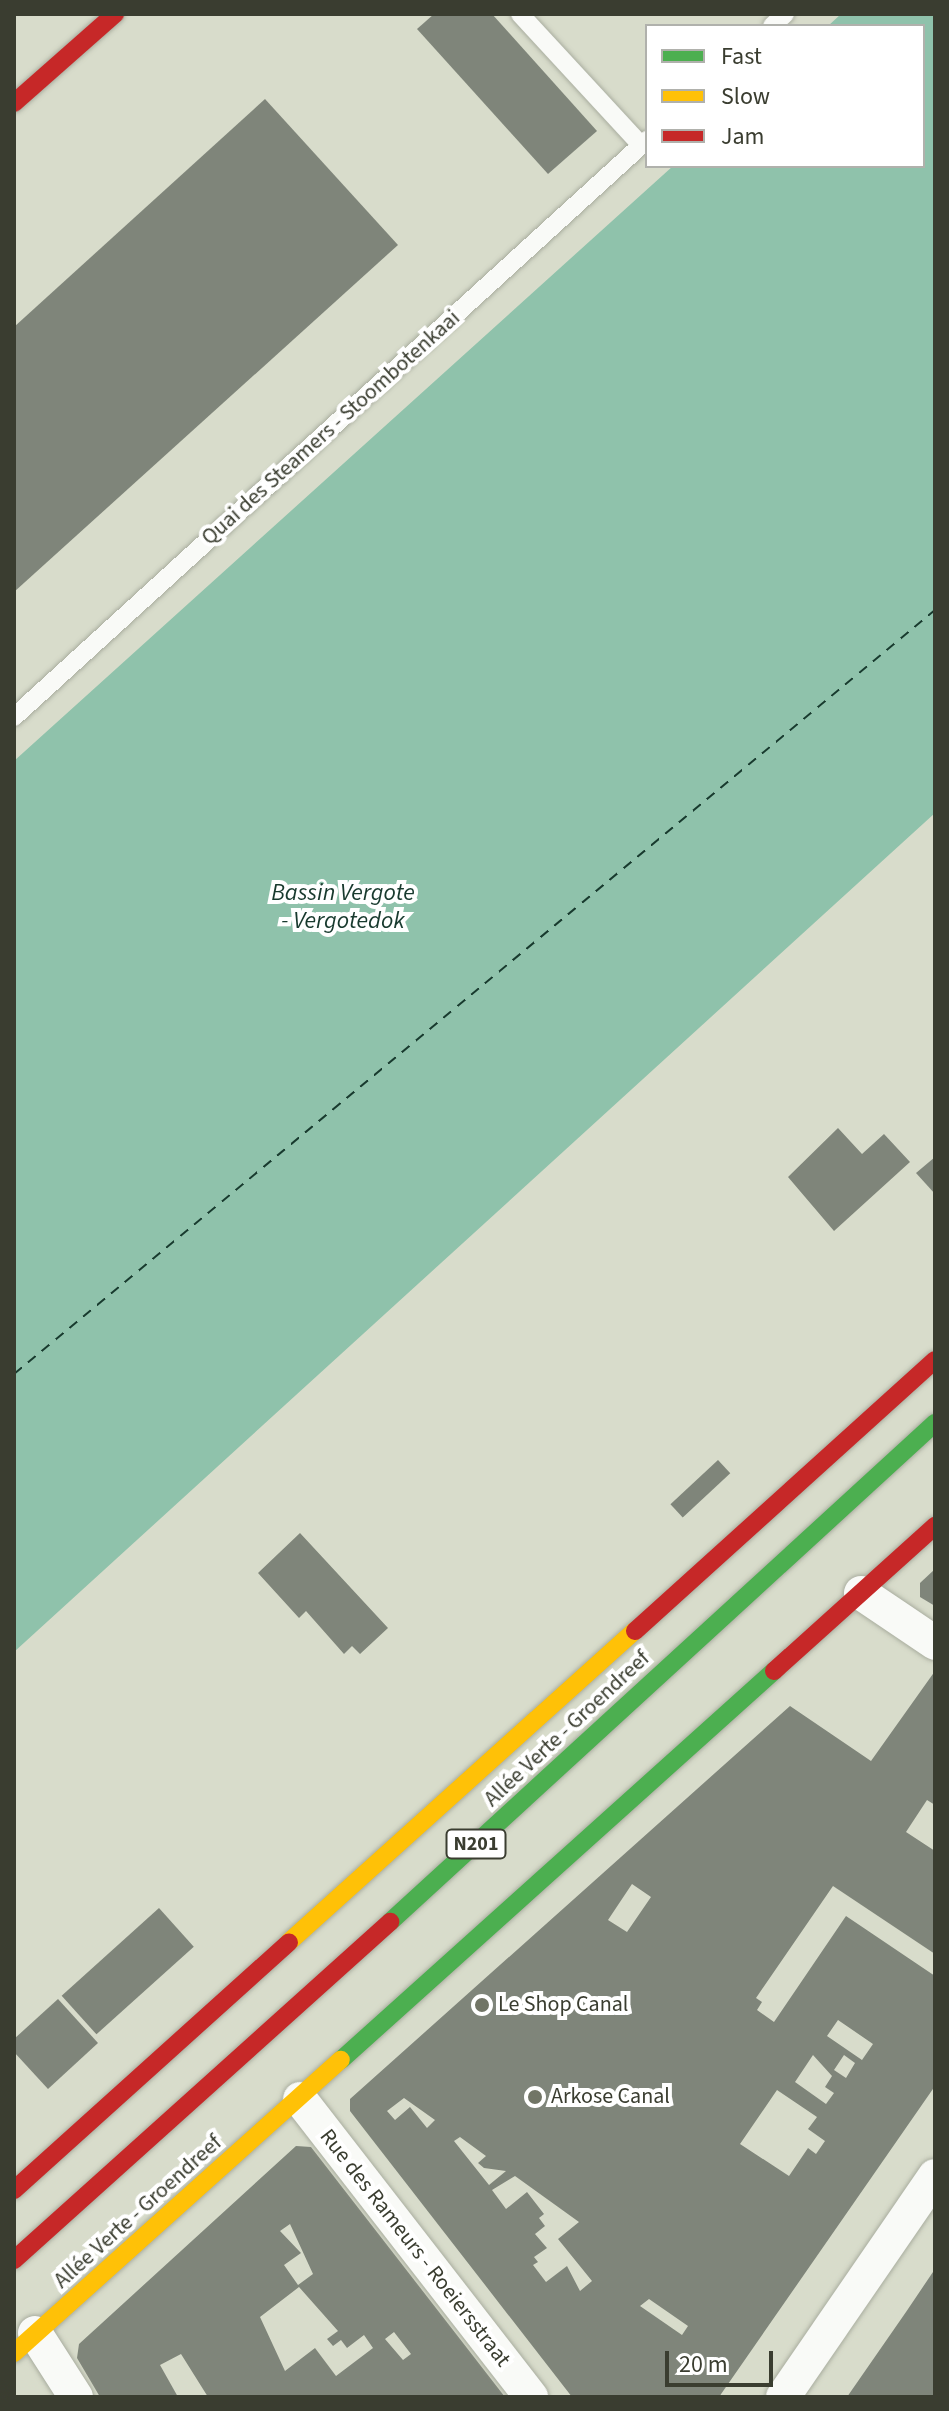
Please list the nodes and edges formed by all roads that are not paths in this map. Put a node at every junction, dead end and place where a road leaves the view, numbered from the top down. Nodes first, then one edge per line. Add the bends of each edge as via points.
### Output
1 (115, 14) edge
2 (520, 14) edge
3 (14, 103) edge
4 (644, 143) edge
5 (14, 717) edge
6 (935, 1360) edge
7 (935, 1423) edge
8 (935, 1526) edge
9 (861, 1593) junction
10 (935, 1643) edge
11 (300, 2099) junction
12 (935, 2176) edge
13 (14, 2190) edge
14 (14, 2260) edge
15 (25, 2343) edge
16 (76, 2397) edge
17 (531, 2397) edge
18 (783, 2397) edge

1 - 3 main road
2 - 4 lane
4 - 5 lane, Quai des Steamers - Stoombotenkaai
6 - 13 main road, Allée Verte - Groendreef / N201
7 - 14 main road, Allée Verte - Groendreef / N201 via 568,1762
8 - 9 main road, Allée Verte - Groendreef
9 - 10 street
9 - 11 main road, Allée Verte - Groendreef
11 - 15 main road, Allée Verte - Groendreef
11 - 17 street, Rue des Rameurs - Roeiersstraat
12 - 18 street
15 - 16 street

